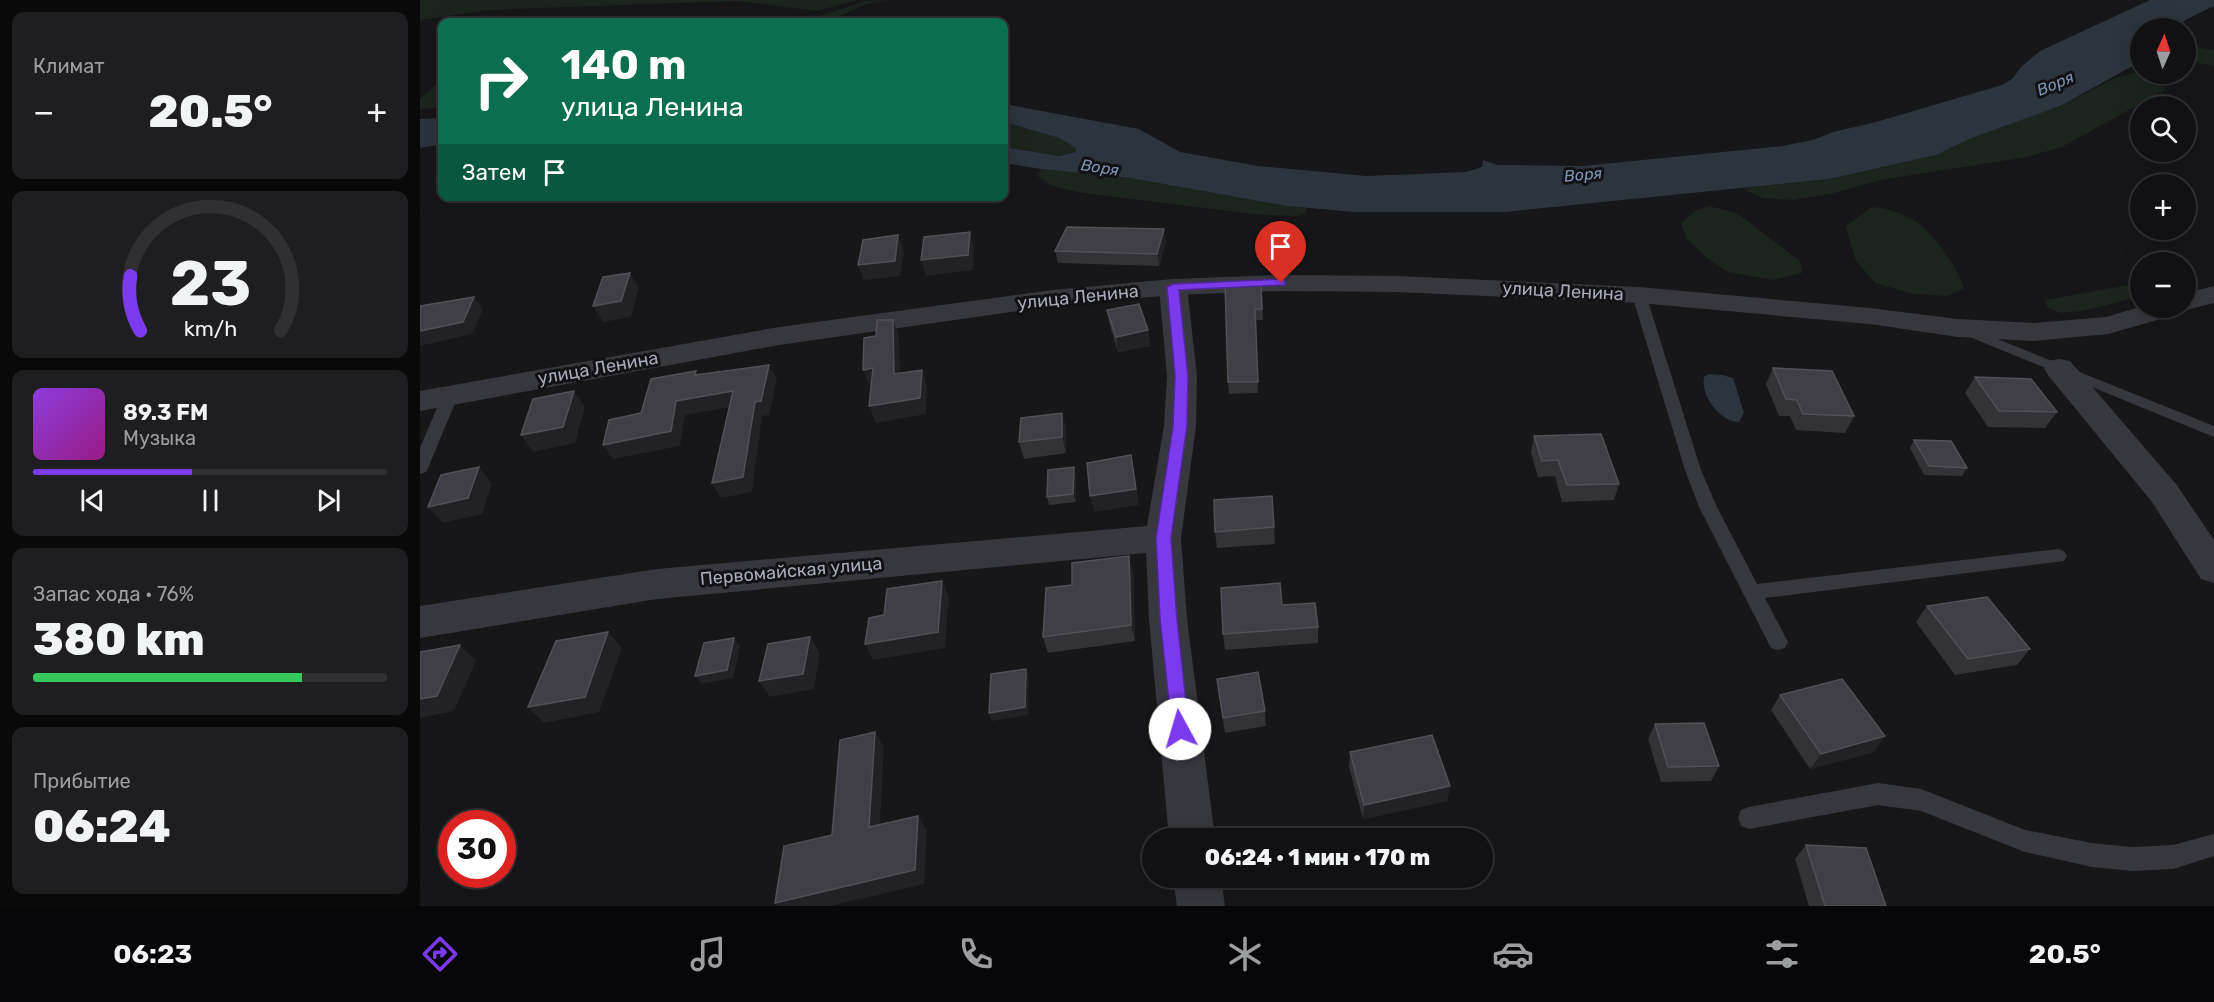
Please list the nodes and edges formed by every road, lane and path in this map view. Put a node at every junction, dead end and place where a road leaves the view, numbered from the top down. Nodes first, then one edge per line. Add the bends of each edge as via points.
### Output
1 (1173, 287) junction
2 (2214, 294) edge
3 (1639, 295) junction
4 (2196, 299) edge
5 (2133, 318) edge
6 (1958, 328) junction
7 (2059, 368) junction
8 (450, 396) junction
9 (420, 401) edge
10 (2214, 432) edge
11 (420, 468) edge
12 (1163, 538) junction
13 (2058, 556) dead end
14 (2214, 569) edge
15 (1752, 592) junction
16 (420, 621) edge
17 (1778, 642) dead end
18 (1749, 818) dead end
19 (1191, 828) edge
20 (2214, 845) edge
21 (1198, 888) edge
22 (1201, 906) edge

1 - 3 street, улица Ленина via 1397,284
1 - 8 street, улица Ленина via 1053,298 791,334
1 - 12 street via 1182,376
2 - 4 street
3 - 6 street, улица Ленина
3 - 15 lane via 1693,470
5 - 6 street, улица Ленина via 2067,331
6 - 7 lane
7 - 10 lane
7 - 14 street via 2164,493
8 - 9 street, улица Ленина
8 - 11 lane
12 - 16 street, Первомайская улица via 657,584
12 - 19 street
13 - 15 lane
15 - 17 lane
18 - 20 lane via 1878,794 1921,800 2025,841 2092,855 2132,859 2173,857
21 - 22 street

